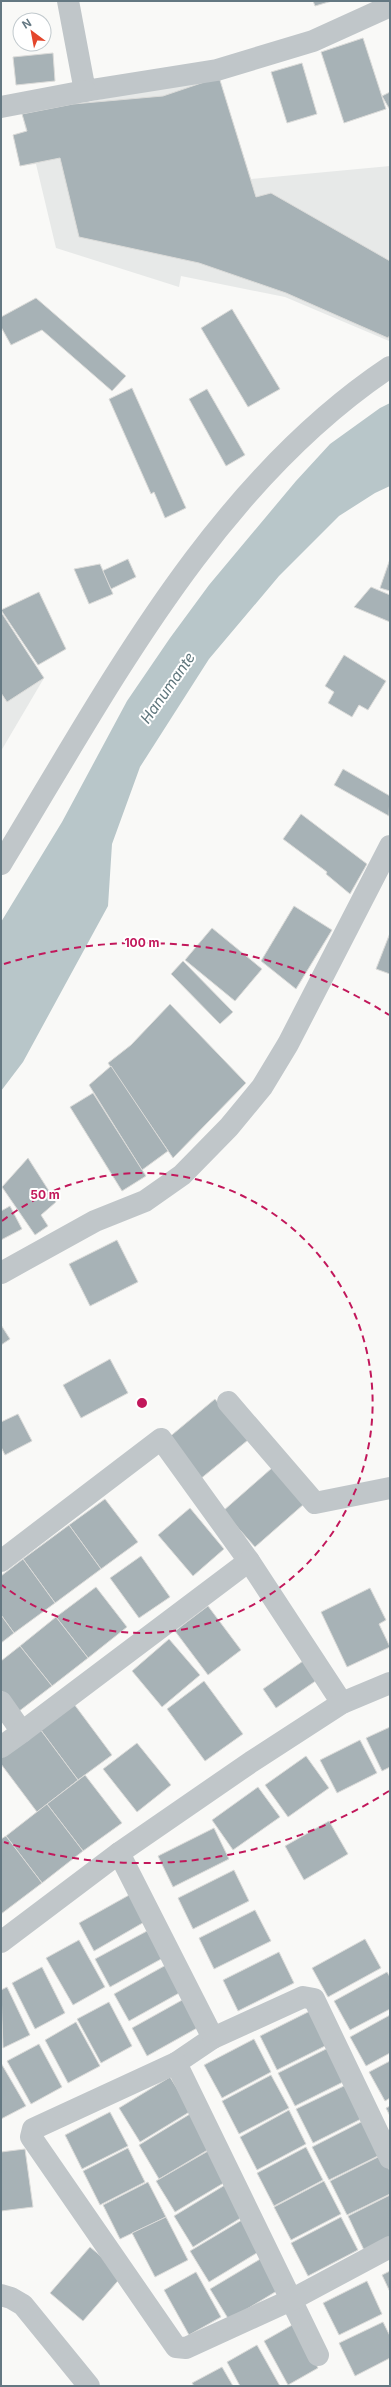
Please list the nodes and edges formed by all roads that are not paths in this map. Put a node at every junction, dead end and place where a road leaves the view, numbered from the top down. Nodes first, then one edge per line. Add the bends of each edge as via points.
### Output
1 (68, 1) edge
2 (390, 6) edge
3 (85, 91) junction
4 (1, 107) edge
5 (390, 367) edge
6 (390, 846) edge
7 (1, 864) edge
8 (1, 1273) edge
9 (228, 1402) dead end
10 (390, 1488) edge
11 (1, 1561) edge
12 (249, 1561) junction
13 (390, 1683) edge
14 (1, 1702) edge
15 (342, 1703) junction
16 (22, 1732) junction
17 (1, 1747) edge
18 (119, 1853) junction
19 (1, 1942) edge
20 (213, 2038) junction
21 (176, 2063) junction
22 (390, 2158) edge
23 (390, 2248) edge
24 (1, 2295) edge
25 (291, 2300) junction
26 (318, 2355) dead end
27 (89, 2386) edge

1 - 3 street
2 - 3 street via 313,41 217,70
3 - 4 street
5 - 7 street via 306,433 243,497 185,573 118,672
6 - 8 street via 288,1044 262,1087 229,1127 182,1175 145,1201 95,1222
9 - 10 street via 315,1503
11 - 12 street via 161,1439
12 - 15 street
12 - 16 street
13 - 15 street
14 - 16 street
15 - 18 street
16 - 17 street
18 - 19 street
18 - 20 street
20 - 21 street
20 - 22 street via 303,1997 314,1999
21 - 25 street
21 - 25 street via 33,2129 31,2137 176,2347 186,2348
23 - 25 street
24 - 27 street via 22,2305
25 - 26 street

